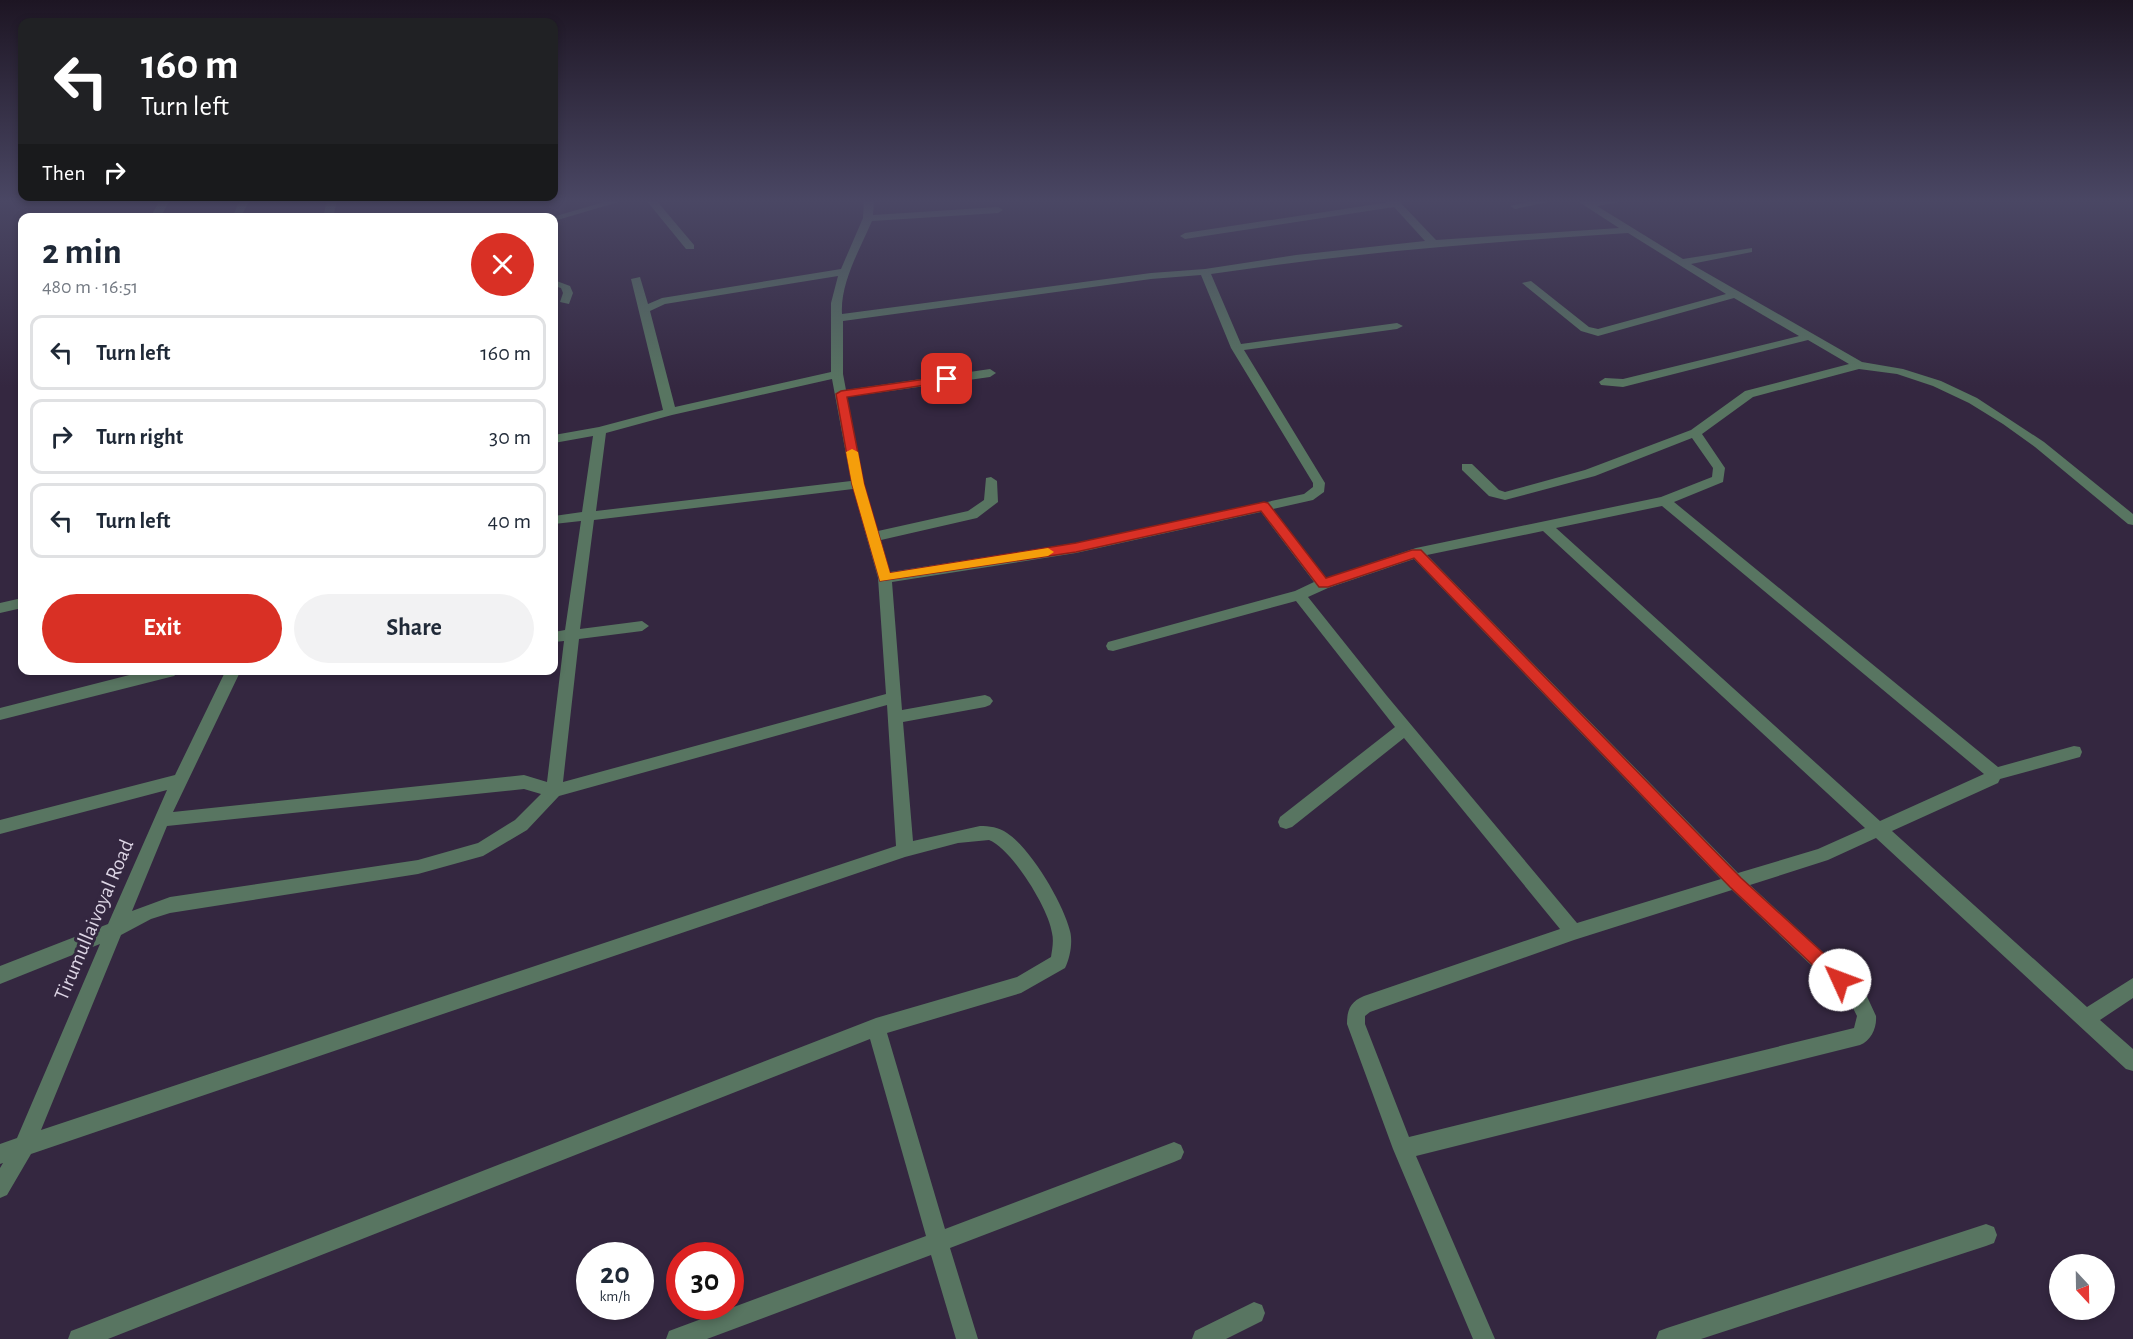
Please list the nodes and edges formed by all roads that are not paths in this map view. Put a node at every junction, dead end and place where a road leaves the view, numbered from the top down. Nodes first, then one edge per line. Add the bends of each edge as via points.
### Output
1 (849, 262) edge
2 (1267, 262) edge
3 (1683, 262) edge
4 (845, 272) junction
5 (1206, 272) junction
6 (636, 279) dead end
7 (1527, 283) dead end
8 (558, 284) edge
9 (1737, 294) junction
10 (565, 302) dead end
11 (645, 309) junction
12 (837, 318) junction
13 (1396, 326) dead end
14 (1807, 337) junction
15 (1237, 348) junction
16 (1859, 365) junction
17 (990, 373) dead end
18 (837, 374) junction
19 (1605, 382) dead end
20 (841, 394) junction
21 (670, 412) junction
22 (600, 430) junction
23 (1695, 433) junction
24 (558, 438) edge
25 (1467, 466) dead end
26 (991, 481) dead end
27 (858, 484) junction
28 (1664, 501) junction
29 (1264, 506) junction
30 (590, 516) junction
31 (558, 520) edge
32 (2133, 521) edge
33 (1547, 527) junction
34 (872, 537) junction
35 (1416, 553) junction
36 (885, 578) junction
37 (1323, 584) junction
38 (1299, 595) junction
39 (18, 604) edge
40 (0, 608) edge
41 (642, 626) dead end
42 (572, 635) junction
43 (558, 637) edge
44 (1113, 646) dead end
45 (154, 675) edge
46 (232, 675) edge
47 (895, 697) junction
48 (985, 701) dead end
49 (0, 714) edge
50 (895, 717) junction
51 (1405, 728) junction
52 (2074, 752) dead end
53 (1995, 774) junction
54 (181, 780) junction
55 (554, 791) junction
56 (161, 820) junction
57 (1286, 822) dead end
58 (0, 827) edge
59 (1879, 829) junction
60 (904, 850) junction
61 (1735, 882) junction
62 (113, 932) junction
63 (1574, 932) junction
64 (0, 975) edge
65 (2133, 987) edge
66 (2087, 1018) junction
67 (876, 1028) junction
68 (2133, 1062) edge
69 (24, 1146) junction
70 (1403, 1149) junction
71 (1174, 1152) dead end
72 (0, 1154) edge
73 (0, 1188) edge
74 (1986, 1235) dead end
75 (938, 1242) junction
76 (1254, 1313) dead end
77 (79, 1339) edge
78 (677, 1339) edge
79 (967, 1339) edge
80 (1203, 1339) edge
81 (1484, 1339) edge
82 (1667, 1339) edge

1 - 4 street
2 - 5 street
3 - 9 street
4 - 11 street via 662,301
4 - 12 street via 836,303
5 - 12 street
5 - 15 street
6 - 11 street
7 - 9 street via 1585,329 1598,333
8 - 10 street via 565,286 568,293
9 - 14 street
11 - 21 street
12 - 18 street
13 - 15 street
14 - 16 street
14 - 19 street via 1623,383
15 - 29 street via 1319,483 1319,489 1308,497
16 - 23 street via 1749,394
16 - 32 street via 1939,382 2005,417
17 - 20 street
18 - 20 street
18 - 21 street
20 - 27 street
21 - 22 street
22 - 24 street
22 - 30 street
23 - 25 street via 1590,473 1505,496 1494,493
23 - 28 street via 1719,468 1718,479
26 - 34 street via 991,502 972,514
27 - 30 street
27 - 34 street
28 - 33 street
28 - 53 street
29 - 36 street via 1076,548
29 - 37 street
30 - 31 street
30 - 42 street
33 - 35 street
33 - 59 street
34 - 36 street
35 - 37 street
35 - 61 street
36 - 47 street
37 - 38 street
38 - 44 street
38 - 51 street
39 - 40 street
41 - 42 street
42 - 43 street
42 - 55 street
45 - 49 street
46 - 54 street, Tirumullaivoyal Road
47 - 50 street
47 - 55 street
48 - 50 street
50 - 60 street
51 - 57 street
51 - 63 street
52 - 53 street
53 - 59 street
54 - 56 street, Tirumullaivoyal Road
54 - 58 street
55 - 56 street via 525,782
55 - 62 street via 521,825 483,849 418,867 171,905 146,912
56 - 62 street, Tirumullaivoyal Road
59 - 61 street via 1822,855
59 - 66 street
60 - 67 street via 973,834 992,833 1006,839 1030,871 1061,932 1059,963 1021,984
60 - 69 street
61 - 63 street
61 - 70 street via 1857,996 1868,1016 1867,1027 1860,1036
62 - 64 street
62 - 69 street, Tirumullaivoyal Road
63 - 70 street via 1364,1005 1356,1012 1356,1024
65 - 66 street
66 - 68 street
67 - 75 street
67 - 77 street
69 - 72 street
69 - 73 street, Tirumullaivoyal Road
70 - 81 street
71 - 75 street
74 - 82 street
75 - 78 street
75 - 79 street
76 - 80 street

